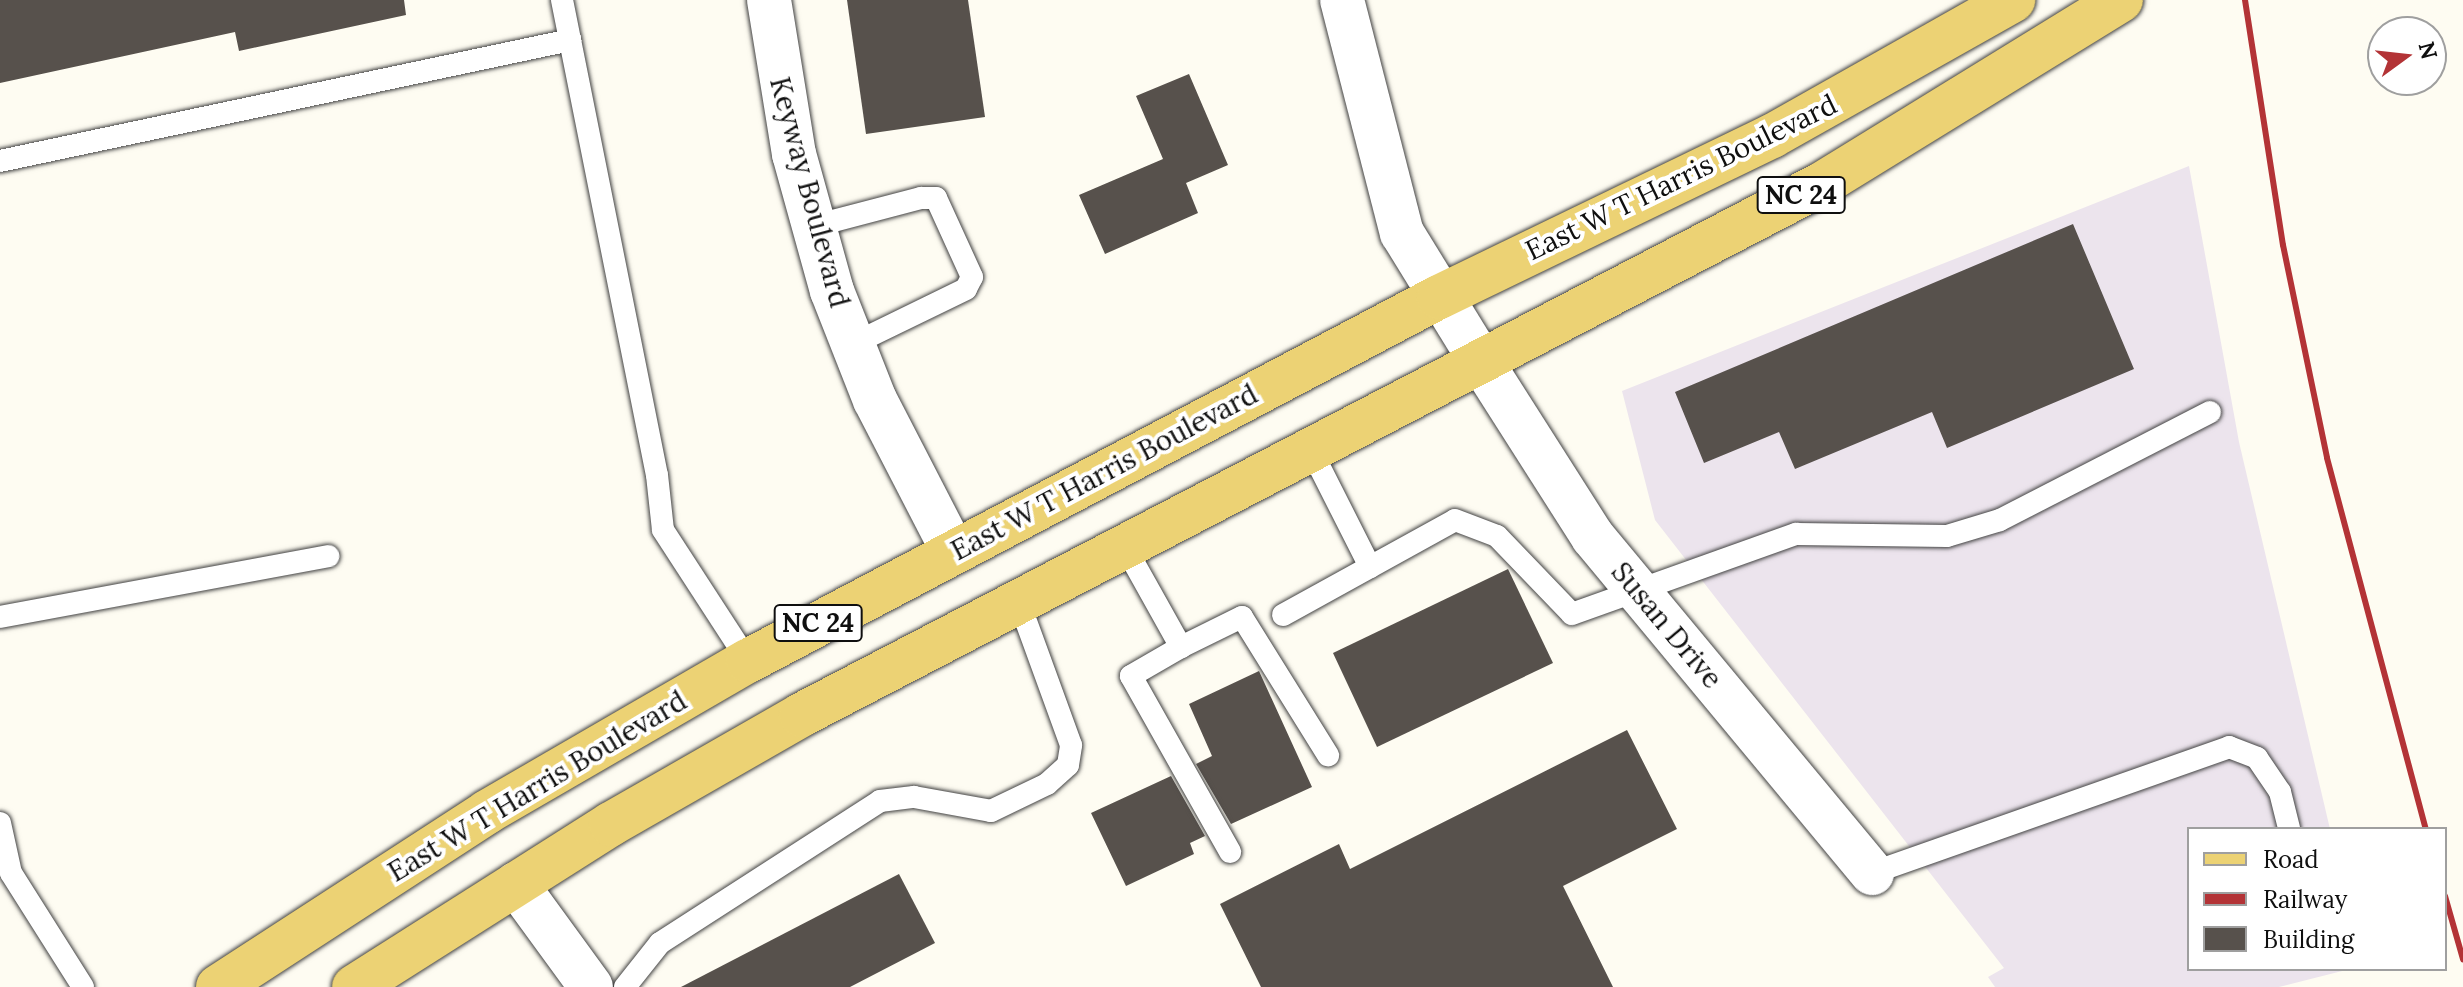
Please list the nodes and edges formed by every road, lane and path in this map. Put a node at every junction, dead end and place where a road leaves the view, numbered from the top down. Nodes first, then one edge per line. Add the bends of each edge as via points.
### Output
1 (562, 0) edge
2 (769, 0) edge
3 (1342, 0) edge
4 (2013, 0) edge
5 (2115, 4) edge
6 (570, 40) junction
7 (0, 161) edge
8 (814, 226) junction
9 (1439, 297) junction
10 (853, 344) junction
11 (1482, 363) junction
12 (2210, 412) dead end
13 (1312, 452) junction
14 (1125, 547) junction
15 (953, 551) junction
16 (328, 556) dead end
17 (1370, 567) junction
18 (1638, 594) junction
19 (1018, 599) junction
20 (1283, 615) dead end
21 (0, 617) edge
22 (1181, 647) junction
23 (748, 661) junction
24 (1328, 755) dead end
25 (0, 823) edge
26 (2289, 827) edge
27 (1230, 852) dead end
28 (1872, 873) joint
29 (516, 884) junction
30 (83, 987) edge
31 (218, 987) edge
32 (354, 987) edge
33 (591, 987) edge
34 (625, 987) edge

1 - 6 lane
2 - 8 street, Keyway Boulevard via 785,108
3 - 9 street, Susan Drive via 1402,233
4 - 9 main road, East W T Harris Boulevard / NC 24 via 1772,136
5 - 11 main road, NC 24 via 1822,184
6 - 7 lane
6 - 23 lane via 657,475 663,530
8 - 10 street, Keyway Boulevard
8 - 10 lane via 936,198 972,277 966,289
9 - 11 street, Susan Drive
9 - 15 main road, East W T Harris Boulevard / NC 24
10 - 15 street, Keyway Boulevard via 875,400
11 - 13 main road, NC 24
11 - 18 street, Susan Drive via 1593,537
12 - 18 lane via 2000,520 1947,536 1796,534
13 - 14 main road, NC 24
13 - 17 lane
14 - 19 main road, NC 24
14 - 22 lane
15 - 23 main road, East W T Harris Boulevard / NC 24
16 - 21 lane
17 - 18 lane via 1455,520 1497,536 1572,614
17 - 20 lane
18 - 28 street, Susan Drive
19 - 29 main road, NC 24 via 801,715
19 - 34 lane via 1071,745 1068,765 1047,784 991,811 914,797 880,801 660,943
22 - 24 lane via 1242,617
22 - 27 lane via 1131,676
23 - 31 main road, East W T Harris Boulevard / NC 24 via 487,812
25 - 30 lane via 11,873
26 - 28 lane via 2280,792 2257,758 2229,747
29 - 32 main road, NC 24
29 - 33 street

